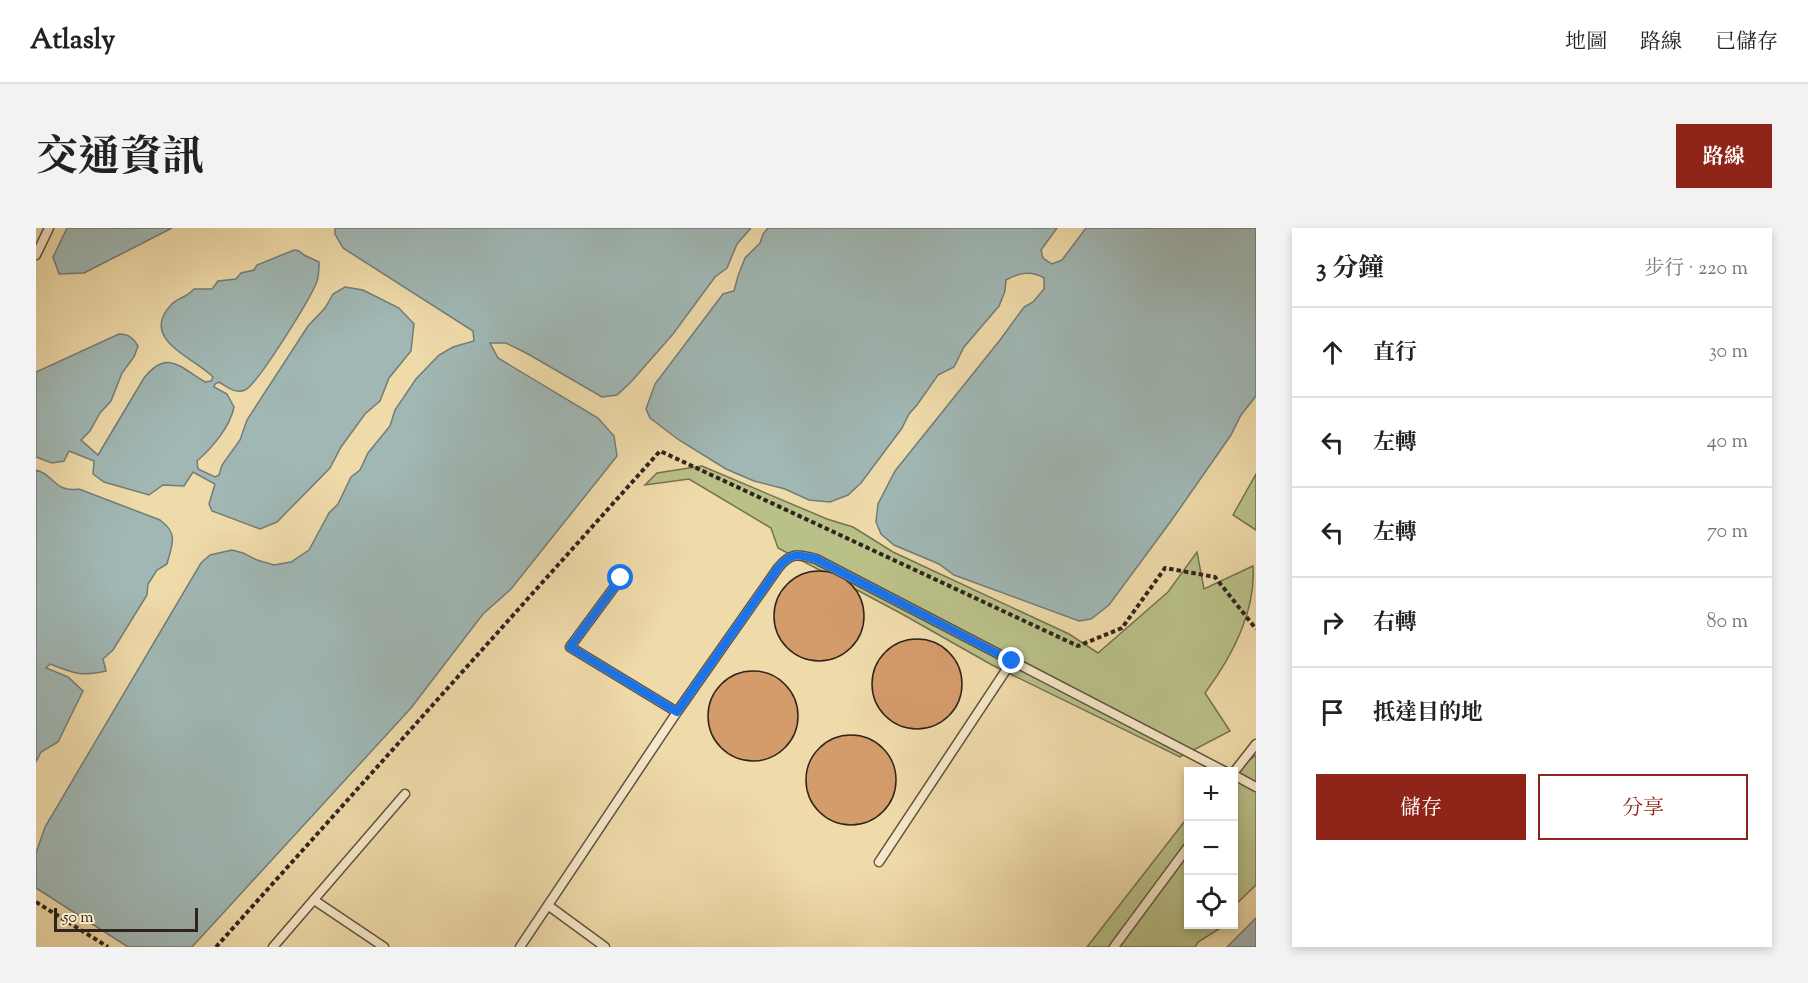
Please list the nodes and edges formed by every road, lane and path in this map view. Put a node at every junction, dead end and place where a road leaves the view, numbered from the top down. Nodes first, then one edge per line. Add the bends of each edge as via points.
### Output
1 (49, 228) edge
2 (36, 255) edge
3 (621, 578) dead end
4 (1256, 629) edge
5 (1012, 661) junction
6 (677, 712) junction
7 (1256, 744) edge
8 (1218, 767) edge
9 (1238, 767) edge
10 (1238, 776) edge
11 (1256, 787) edge
12 (405, 794) dead end
13 (1184, 852) edge
14 (879, 862) dead end
15 (314, 900) junction
16 (36, 902) edge
17 (549, 906) junction
18 (108, 947) edge
19 (216, 947) edge
20 (273, 947) edge
21 (384, 947) edge
22 (520, 947) edge
23 (605, 947) edge
24 (1114, 947) edge

1 - 2 lane
3 - 6 lane via 570,647
4 - 19 path via 1215,577 1165,568 1122,628 1078,646 660,451
5 - 6 lane via 816,559 798,554 785,559 778,568
5 - 8 lane
5 - 14 lane
6 - 17 lane
7 - 9 lane
10 - 11 lane
12 - 15 lane
13 - 24 lane
15 - 20 lane
15 - 21 lane
16 - 18 path
17 - 22 lane
17 - 23 lane

